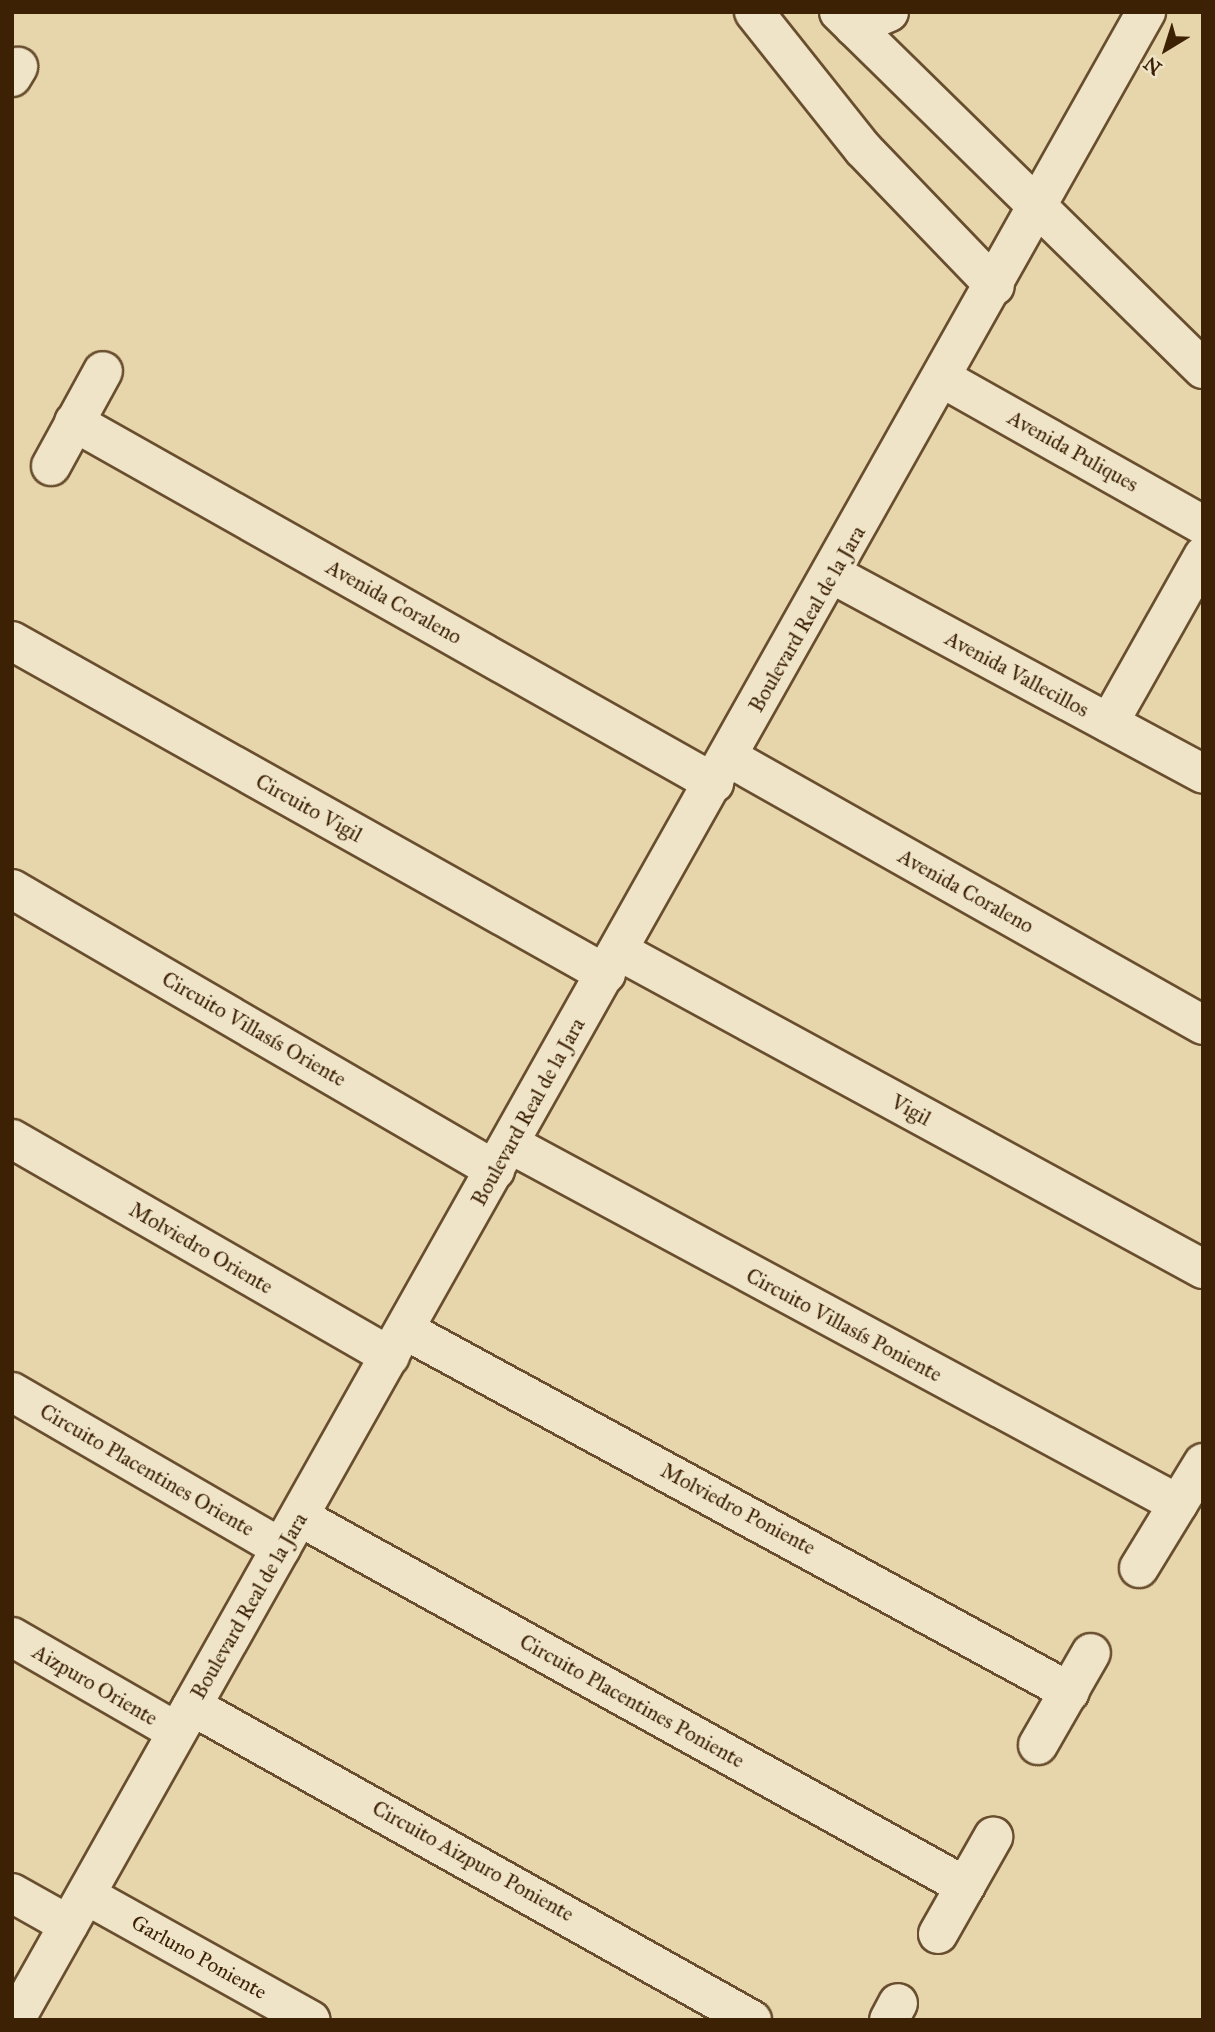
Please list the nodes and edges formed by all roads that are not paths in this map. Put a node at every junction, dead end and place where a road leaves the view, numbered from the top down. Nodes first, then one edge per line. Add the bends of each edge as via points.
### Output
1 (754, 12) edge
2 (889, 12) edge
3 (1146, 12) edge
4 (846, 20) edge
5 (1038, 204) junction
6 (995, 286) junction
7 (1203, 369) edge
8 (103, 371) dead end
9 (942, 378) junction
10 (74, 422) junction
11 (51, 466) dead end
12 (1203, 525) edge
13 (1203, 556) edge
14 (832, 573) junction
15 (12, 641) edge
16 (1109, 723) junction
17 (721, 770) junction
18 (1203, 774) edge
19 (12, 889) edge
20 (612, 962) junction
21 (1203, 1025) edge
22 (12, 1139) edge
23 (502, 1157) junction
24 (1203, 1269) edge
25 (398, 1343) junction
26 (12, 1392) edge
27 (1203, 1463) edge
28 (1178, 1504) junction
29 (290, 1532) junction
30 (1139, 1569) dead end
31 (12, 1637) edge
32 (1091, 1653) dead end
33 (1070, 1692) junction
34 (185, 1719) junction
35 (1038, 1745) dead end
36 (993, 1838) dead end
37 (965, 1885) junction
38 (12, 1893) edge
39 (77, 1910) junction
40 (938, 1934) dead end
41 (15, 2020) edge
42 (311, 2020) edge
43 (752, 2020) edge

1 - 6 street via 863,149
2 - 4 street
3 - 5 street, Boulevard Real de la Jara
4 - 5 street
5 - 6 street, Boulevard Real de la Jara
5 - 7 street
6 - 9 street, Boulevard Real de la Jara
8 - 10 street
9 - 12 street, Avenida Puliques
9 - 14 street, Boulevard Real de la Jara
10 - 11 street
10 - 17 street, Avenida Coraleno
13 - 16 street
14 - 16 street, Avenida Vallecillos
14 - 17 street, Boulevard Real de la Jara
15 - 20 street, Circuito Vigil
16 - 18 street, Avenida Vallecillos
17 - 20 street, Boulevard Real de la Jara
17 - 21 street, Avenida Coraleno
19 - 23 street, Circuito Villasís Oriente
20 - 23 street, Boulevard Real de la Jara
20 - 24 street, Vigil
22 - 25 street, Molviedro Oriente
23 - 25 street, Boulevard Real de la Jara
23 - 28 street, Circuito Villasís Poniente
25 - 29 street, Boulevard Real de la Jara
25 - 33 street, Molviedro Poniente
26 - 29 street, Circuito Placentines Oriente
27 - 28 street
28 - 30 street
29 - 34 street, Boulevard Real de la Jara
29 - 37 street, Circuito Placentines Poniente
31 - 34 street, Aizpuro Oriente
32 - 33 street
33 - 35 street
34 - 39 street, Boulevard Real de la Jara
34 - 43 street, Circuito Aizpuro Poniente
36 - 37 street
37 - 40 street
38 - 39 street, Garluno Poniente
39 - 41 street, Boulevard Real de la Jara
39 - 42 street, Garluno Poniente

